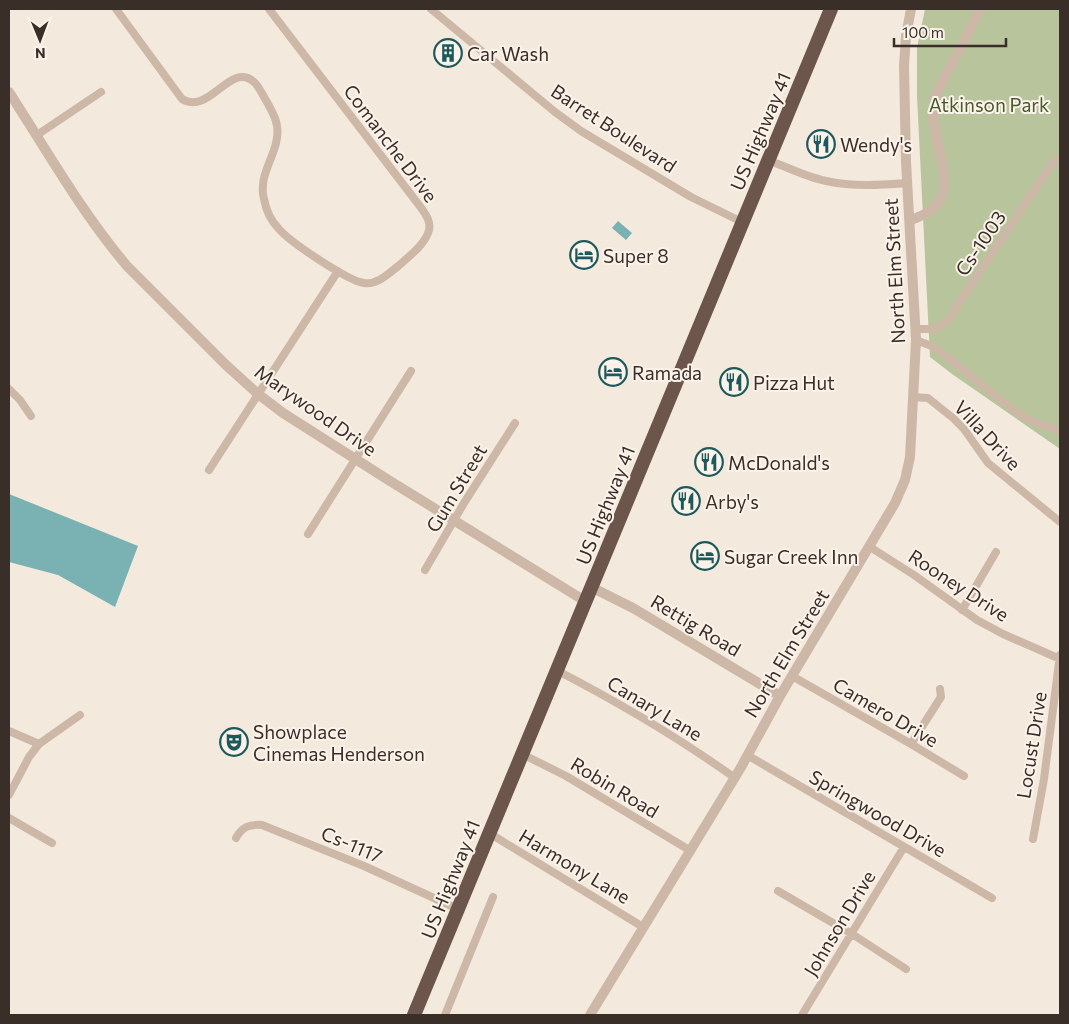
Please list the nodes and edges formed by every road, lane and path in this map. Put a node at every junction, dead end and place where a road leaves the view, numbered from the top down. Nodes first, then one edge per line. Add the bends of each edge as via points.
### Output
1 (269, 9) edge
2 (431, 9) edge
3 (831, 9) edge
4 (911, 9) edge
5 (980, 9) edge
6 (121, 10) edge
7 (9, 92) edge
8 (102, 92) dead end
9 (37, 135) junction
10 (1060, 156) edge
11 (768, 160) junction
12 (908, 183) junction
13 (911, 220) junction
14 (742, 222) junction
15 (338, 271) junction
16 (916, 334) junction
17 (411, 371) dead end
18 (9, 389) edge
19 (258, 394) junction
20 (913, 397) junction
21 (31, 416) dead end
22 (515, 423) dead end
23 (1060, 431) edge
24 (355, 459) junction
25 (209, 470) dead end
26 (455, 520) junction
27 (1060, 522) edge
28 (308, 534) dead end
29 (870, 547) junction
30 (996, 552) dead end
31 (425, 570) dead end
32 (591, 587) junction
33 (585, 602) junction
34 (962, 610) junction
35 (1060, 657) edge
36 (556, 670) junction
37 (792, 676) junction
38 (940, 689) dead end
39 (780, 696) junction
40 (80, 715) dead end
41 (9, 732) edge
42 (39, 744) junction
43 (911, 744) junction
44 (522, 754) junction
45 (747, 755) junction
46 (964, 776) dead end
47 (735, 778) junction
48 (9, 795) edge
49 (9, 818) edge
50 (489, 833) junction
51 (236, 838) dead end
52 (1033, 839) dead end
53 (52, 843) dead end
54 (904, 848) junction
55 (691, 851) junction
56 (778, 891) dead end
57 (493, 897) dead end
58 (992, 898) dead end
59 (458, 909) junction
60 (643, 927) junction
61 (852, 934) junction
62 (906, 969) dead end
63 (414, 1015) edge
64 (446, 1015) edge
65 (590, 1015) edge
66 (802, 1015) edge

1 - 15 street, Comanche Drive via 428,220 429,230 424,240 382,278 365,284
2 - 14 street, Barret Boulevard via 584,133 691,197
3 - 11 highway, US Highway 41
4 - 12 street, North Elm Street via 904,66
5 - 13 street via 938,91 933,108 946,181 943,194 931,211
6 - 15 street, Comanche Drive via 182,100 193,104 204,100 240,77 249,78 258,86 277,125 275,147 262,183 269,214 284,235
7 - 9 street, Marywood Drive
8 - 9 street
9 - 19 street, Marywood Drive via 98,229 127,266
10 - 16 street, Cs-1003 via 948,320 936,328
11 - 12 street via 831,182 859,185
11 - 14 highway, US Highway 41
12 - 13 street, North Elm Street
13 - 16 street, North Elm Street
14 - 32 highway, US Highway 41
15 - 19 street
16 - 20 street, North Elm Street
16 - 23 street via 1012,409 1029,420
17 - 24 street
18 - 21 street
19 - 24 street, Marywood Drive
19 - 25 street
20 - 27 street, Villa Drive via 928,398 953,418 988,463
20 - 29 street, North Elm Street via 910,457 905,480
22 - 26 street, Gum Street
24 - 26 street, Marywood Drive
24 - 28 street
26 - 31 street, Gum Street
26 - 33 street, Marywood Drive
29 - 34 street, Rooney Drive
29 - 37 street, North Elm Street
30 - 34 street
32 - 33 highway, US Highway 41
32 - 39 street, Rettig Road
33 - 36 highway, US Highway 41
34 - 35 street, Rooney Drive via 999,632
35 - 52 street, Locust Drive
36 - 44 highway, US Highway 41
36 - 47 street, Canary Lane via 657,728
37 - 39 street, North Elm Street
37 - 43 street, Camero Drive
38 - 43 street via 940,696
39 - 45 street, North Elm Street
40 - 42 street
41 - 42 street
42 - 48 street
43 - 46 street, Camero Drive
44 - 50 highway, US Highway 41
44 - 55 street, Robin Road via 566,776
45 - 47 street, North Elm Street
45 - 54 street, Springwood Drive
47 - 55 street, North Elm Street
49 - 53 street
50 - 59 highway, US Highway 41
50 - 60 street, Harmony Lane
51 - 59 street, Cs-1117 via 244,827 262,825
54 - 58 street, Springwood Drive
54 - 61 street, Johnson Drive
55 - 60 street, North Elm Street
56 - 61 street
57 - 64 street
59 - 63 highway, US Highway 41
60 - 65 street, North Elm Street
61 - 62 street
61 - 66 street, Johnson Drive

